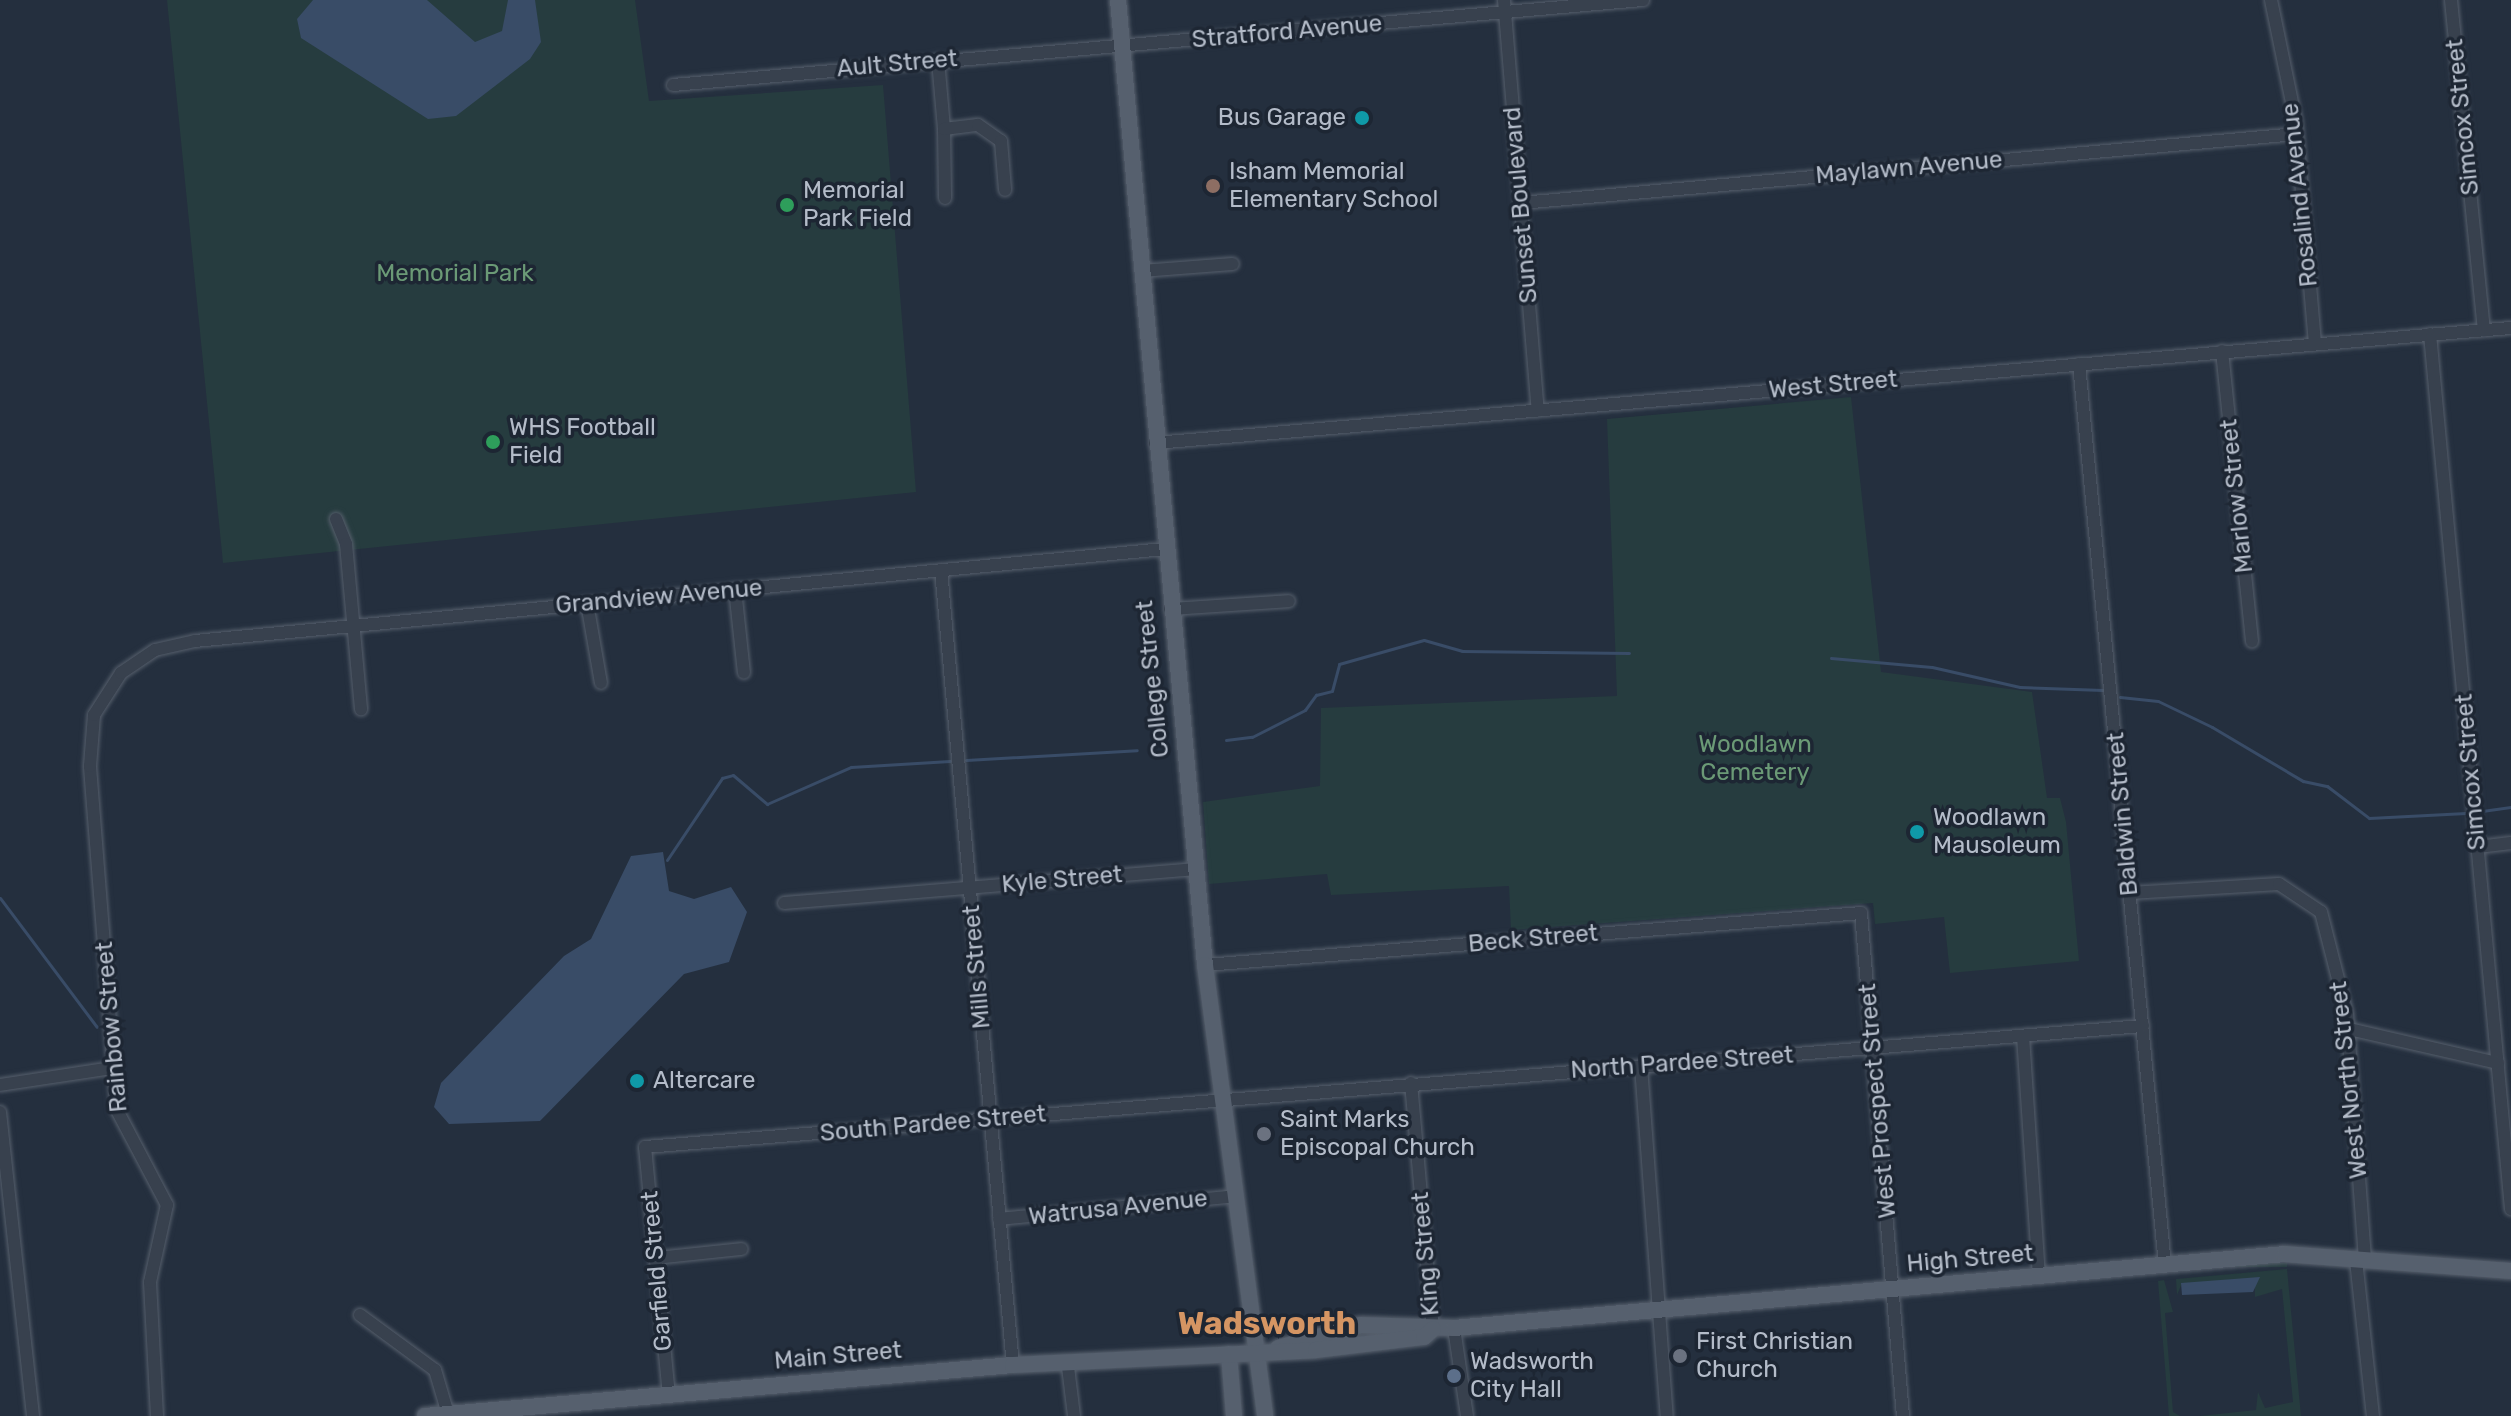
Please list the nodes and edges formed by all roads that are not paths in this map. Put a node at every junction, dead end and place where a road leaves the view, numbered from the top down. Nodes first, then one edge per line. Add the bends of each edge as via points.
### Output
1 (1118, 0) edge
2 (1643, 0) edge
3 (2271, 0) edge
4 (2451, 0) edge
5 (1504, 6) edge
6 (1122, 46) junction
7 (938, 60) junction
8 (673, 85) dead end
9 (944, 129) junction
10 (2297, 134) junction
11 (1005, 190) dead end
12 (945, 198) dead end
13 (1521, 203) junction
14 (1233, 264) dead end
15 (1141, 271) junction
16 (2511, 328) edge
17 (2484, 330) junction
18 (2430, 334) junction
19 (2315, 344) junction
20 (2222, 351) junction
21 (2079, 364) junction
22 (1538, 411) junction
23 (1155, 443) junction
24 (336, 519) dead end
25 (1164, 549) junction
26 (941, 570) junction
27 (735, 589) junction
28 (1289, 601) dead end
29 (587, 603) junction
30 (1170, 609) junction
31 (353, 625) junction
32 (2252, 641) dead end
33 (155, 650) joint
34 (744, 673) dead end
35 (601, 683) dead end
36 (361, 709) dead end
37 (2511, 843) edge
38 (2478, 847) junction
39 (1197, 869) junction
40 (970, 888) junction
41 (2130, 893) junction
42 (784, 903) dead end
43 (1861, 913) joint
44 (1205, 965) junction
45 (2143, 1026) junction
46 (2349, 1029) junction
47 (2023, 1036) junction
48 (1875, 1048) junction
49 (2498, 1063) junction
50 (1641, 1066) junction
51 (113, 1068) junction
52 (1411, 1083) junction
53 (0, 1085) edge
54 (1221, 1099) junction
55 (0, 1112) edge
56 (990, 1119) junction
57 (645, 1147) joint
58 (3, 1168) edge
59 (1237, 1196) junction
60 (2511, 1209) edge
61 (999, 1219) junction
62 (742, 1249) dead end
63 (656, 1258) junction
64 (2360, 1260) junction
65 (2165, 1265) junction
66 (2511, 1271) edge
67 (2039, 1277) junction
68 (1894, 1289) junction
69 (1655, 1311) junction
70 (360, 1315) dead end
71 (1454, 1328) junction
72 (1433, 1329) junction
73 (1256, 1351) junction
74 (1229, 1354) junction
75 (1013, 1365) junction
76 (1068, 1367) junction
77 (669, 1396) junction
78 (448, 1414) junction
79 (33, 1416) edge
80 (157, 1416) edge
81 (425, 1416) edge
82 (1074, 1416) edge
83 (1234, 1416) edge
84 (1265, 1416) edge
85 (1467, 1416) edge
86 (1667, 1416) edge
87 (1903, 1416) edge
88 (2373, 1416) edge

1 - 6 main road, College Street
2 - 5 street, Stratford Avenue
3 - 10 street, Rosalind Avenue
4 - 17 street, Simcox Street
5 - 6 street, Stratford Avenue
5 - 13 street, Sunset Boulevard
6 - 7 street, Ault Street
6 - 15 main road, College Street
7 - 8 street, Ault Street
7 - 9 street
9 - 11 street via 978,125 1001,141
9 - 12 street
10 - 13 street, Maylawn Avenue
10 - 19 street, Rosalind Avenue
13 - 22 street, Sunset Boulevard
14 - 15 street
15 - 23 main road, College Street
16 - 17 street, West Street
17 - 18 street, West Street
18 - 19 street, West Street
18 - 38 street, Simcox Street
19 - 20 street, West Street
20 - 21 street, West Street
20 - 32 street, Marlow Street
21 - 22 street, West Street
21 - 41 street, Baldwin Street
22 - 23 street, West Street
23 - 25 main road, College Street
24 - 31 street via 346,544
25 - 26 street, Grandview Avenue
25 - 30 main road, College Street
26 - 27 street, Grandview Avenue
26 - 40 street, Mills Street
27 - 29 street, Grandview Avenue
27 - 34 street
28 - 30 street
29 - 31 street, Grandview Avenue
29 - 35 street
30 - 39 main road, College Street
31 - 33 street, Grandview Avenue
31 - 36 street
33 - 51 street, Rainbow Street via 113,681 91,733
37 - 38 street
38 - 49 street, Simcox Street
39 - 40 street, Kyle Street
39 - 44 main road, College Street
40 - 42 street, Kyle Street
40 - 56 street, Mills Street
41 - 45 street, Baldwin Street
41 - 46 street, West North Street via 2266,883 2303,894 2327,923
43 - 44 street, Beck Street
43 - 48 street, West Prospect Street
44 - 54 main road, College Street
45 - 47 street, North Pardee Street
45 - 65 street, Baldwin Street
46 - 49 street
46 - 64 street, West North Street
47 - 48 street, North Pardee Street
47 - 67 street
48 - 50 street, North Pardee Street
48 - 68 street, West Prospect Street
49 - 60 street, Simcox Street
50 - 52 street, North Pardee Street
50 - 69 street
51 - 53 street
51 - 80 street, Rainbow Street via 122,1130 166,1197 150,1282
52 - 54 street, North Pardee Street
52 - 72 street, King Street
54 - 56 street, South Pardee Street
54 - 59 main road, College Street
55 - 58 street
56 - 57 street, South Pardee Street
56 - 61 street, Mills Street
57 - 63 street, Garfield Street
58 - 79 street
59 - 61 street, Watrusa Avenue
59 - 73 main road, College Street
61 - 75 street, Mills Street
62 - 63 street
63 - 77 street, Garfield Street
64 - 65 main road, High Street via 2285,1254
64 - 66 main road, High Street
64 - 88 street, West North Street
65 - 67 main road, High Street
67 - 68 main road, High Street
68 - 69 main road, High Street
68 - 87 street, West Prospect Street
69 - 71 main road, High Street
69 - 86 street
70 - 78 street via 435,1370
71 - 72 main road, High Street
71 - 85 street
72 - 73 main road, High Street via 1419,1321 1361,1325
73 - 74 main road, Main Street
73 - 84 main road, College Street
74 - 76 main road, Main Street
74 - 83 main road
75 - 76 main road, Main Street
75 - 77 main road, Main Street
76 - 82 street
77 - 78 main road, Main Street
78 - 81 main road, Main Street

